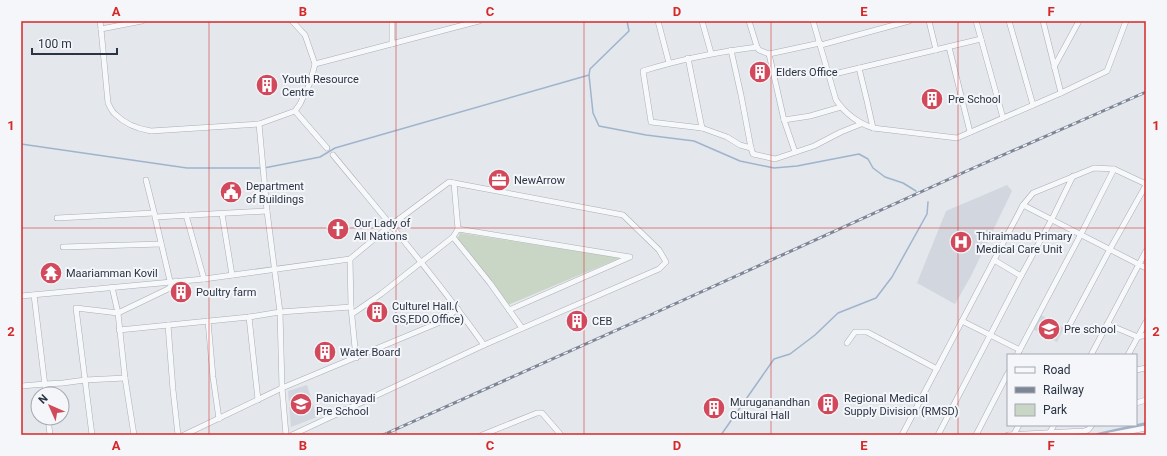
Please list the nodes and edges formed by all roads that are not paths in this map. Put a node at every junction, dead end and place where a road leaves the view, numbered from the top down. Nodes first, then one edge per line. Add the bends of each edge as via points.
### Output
1 (100, 21) edge
2 (139, 21) edge
3 (292, 21) edge
4 (392, 21) edge
5 (479, 21) edge
6 (658, 21) edge
7 (702, 21) edge
8 (749, 21) edge
9 (814, 21) edge
10 (909, 21) edge
11 (929, 21) edge
12 (976, 21) edge
13 (1009, 21) edge
14 (1043, 21) edge
15 (1079, 21) edge
16 (1126, 21) edge
17 (101, 29) junction
18 (981, 38) junction
19 (392, 44) junction
20 (821, 44) junction
21 (757, 47) junction
22 (949, 47) junction
23 (731, 50) junction
24 (936, 50) junction
25 (711, 53) junction
26 (769, 54) junction
27 (688, 58) junction
28 (668, 63) junction
29 (315, 64) junction
30 (1054, 67) junction
31 (859, 68) junction
32 (830, 75) junction
33 (1061, 94) junction
34 (1033, 105) junction
35 (841, 107) junction
36 (295, 111) junction
37 (1003, 118) junction
38 (784, 120) junction
39 (259, 124) junction
40 (862, 124) junction
41 (702, 128) junction
42 (873, 128) junction
43 (970, 132) junction
44 (327, 148) dead end
45 (750, 148) junction
46 (795, 152) junction
47 (333, 155) dead end
48 (1114, 169) junction
49 (1073, 176) junction
50 (146, 180) dead end
51 (454, 183) junction
52 (1146, 184) edge
53 (1023, 205) junction
54 (267, 211) junction
55 (222, 214) junction
56 (155, 215) junction
57 (186, 216) junction
58 (57, 218) dead end
59 (1052, 219) junction
60 (391, 225) junction
61 (458, 229) junction
62 (1081, 234) junction
63 (452, 237) junction
64 (161, 244) junction
65 (63, 247) dead end
66 (1110, 249) junction
67 (1146, 251) edge
68 (350, 259) junction
69 (994, 260) junction
70 (420, 262) junction
71 (1139, 264) junction
72 (1146, 268) edge
73 (275, 270) junction
74 (232, 275) junction
75 (1021, 276) junction
76 (204, 279) junction
77 (177, 280) junction
78 (170, 281) junction
79 (112, 287) junction
80 (34, 295) junction
81 (21, 296) edge
82 (351, 307) junction
83 (458, 309) junction
84 (509, 310) junction
85 (280, 312) junction
86 (118, 313) junction
87 (352, 314) junction
88 (249, 317) junction
89 (208, 321) junction
90 (962, 321) junction
91 (1146, 322) edge
92 (1070, 324) dead end
93 (1107, 324) junction
94 (168, 325) junction
95 (522, 328) junction
96 (119, 330) junction
97 (990, 335) junction
98 (1146, 335) edge
99 (1138, 337) junction
100 (847, 343) dead end
101 (484, 345) junction
102 (1018, 352) edge
103 (1092, 354) edge
104 (1129, 354) edge
105 (356, 358) junction
106 (937, 369) junction
107 (1007, 375) edge
108 (125, 378) junction
109 (85, 380) junction
110 (45, 384) junction
111 (21, 386) edge
112 (282, 388) junction
113 (258, 400) junction
114 (219, 419) junction
115 (1053, 426) edge
116 (1146, 428) edge
117 (1050, 432) junction
118 (1088, 433) edge
119 (1014, 434) edge
120 (92, 435) edge
121 (134, 435) edge
122 (178, 435) edge
123 (184, 435) edge
124 (286, 435) edge
125 (292, 435) edge
126 (482, 435) edge
127 (560, 435) edge
128 (902, 435) edge
129 (938, 435) edge
130 (976, 435) edge
131 (1008, 435) edge
132 (1110, 435) edge

1 - 17 street
2 - 17 street
3 - 29 street via 305,35
4 - 19 street
5 - 19 street
6 - 28 street
7 - 25 street
8 - 21 street
9 - 20 street
10 - 20 street
11 - 24 street
12 - 18 street
13 - 34 street
14 - 30 street
15 - 30 street
16 - 33 street via 1107,71
17 - 39 street via 108,103 114,114 124,121 142,130 151,131
18 - 22 street
18 - 37 street
19 - 29 street
20 - 26 street
20 - 32 street
21 - 23 street
21 - 26 street
22 - 24 street
22 - 43 street
23 - 25 street
23 - 45 street
24 - 31 street
25 - 27 street
26 - 38 street
27 - 28 street
27 - 41 street
28 - 41 street via 643,71 651,122
29 - 36 street via 310,83
30 - 33 street
31 - 32 street
31 - 42 street
32 - 35 street via 836,100
33 - 34 street
34 - 37 street
35 - 38 street
35 - 40 street
36 - 39 street
36 - 44 street
37 - 43 street
38 - 46 street
39 - 54 street
40 - 42 street
40 - 46 street
41 - 45 street
42 - 43 street via 957,138
45 - 46 street via 753,154 775,159
47 - 60 street
48 - 49 street via 1094,168
48 - 52 street
48 - 62 street
49 - 53 street via 1033,192
49 - 59 street
50 - 56 street
51 - 60 street via 450,182
51 - 61 street
51 - 95 street via 623,215 659,250 666,262 659,269
52 - 66 street
53 - 59 street
53 - 69 street
54 - 55 street
54 - 73 street
55 - 57 street
55 - 74 street
56 - 57 street
56 - 58 street
56 - 64 street
57 - 76 street
59 - 62 street
59 - 75 street
60 - 68 street
60 - 70 street
61 - 63 street
61 - 84 street via 630,256
62 - 66 street
62 - 102 street
63 - 70 street
63 - 84 street
64 - 65 street
64 - 78 street
66 - 71 street
66 - 92 street
67 - 71 street
68 - 73 street
68 - 82 street
69 - 75 street
69 - 90 street
70 - 83 street
70 - 87 street
71 - 72 street
71 - 93 street
73 - 74 street
73 - 85 street
74 - 76 street
75 - 97 street
76 - 77 street
77 - 78 street
77 - 86 street via 168,288
78 - 79 street
79 - 80 street
79 - 86 street
80 - 81 street
80 - 110 street
82 - 85 street
82 - 87 street
83 - 101 street
83 - 105 street via 438,323
84 - 95 street
85 - 88 street
85 - 112 street
86 - 96 street
86 - 109 street via 76,308
87 - 105 street
88 - 89 street
88 - 113 street
89 - 94 street
89 - 114 street
90 - 97 street
90 - 106 street
91 - 99 street
93 - 99 street
93 - 103 street
94 - 96 street
94 - 122 street
95 - 101 street
96 - 108 street
97 - 102 street
97 - 129 street
98 - 99 street
99 - 104 street
100 - 106 street via 855,332 867,332
101 - 125 street
105 - 112 street
106 - 128 street
107 - 130 street
108 - 109 street
108 - 121 street
109 - 110 street
109 - 120 street
110 - 111 street
112 - 113 street
112 - 124 street
113 - 114 street
114 - 123 street
115 - 117 street
116 - 132 street
117 - 118 street
117 - 119 street
119 - 131 street
126 - 127 street via 542,413

